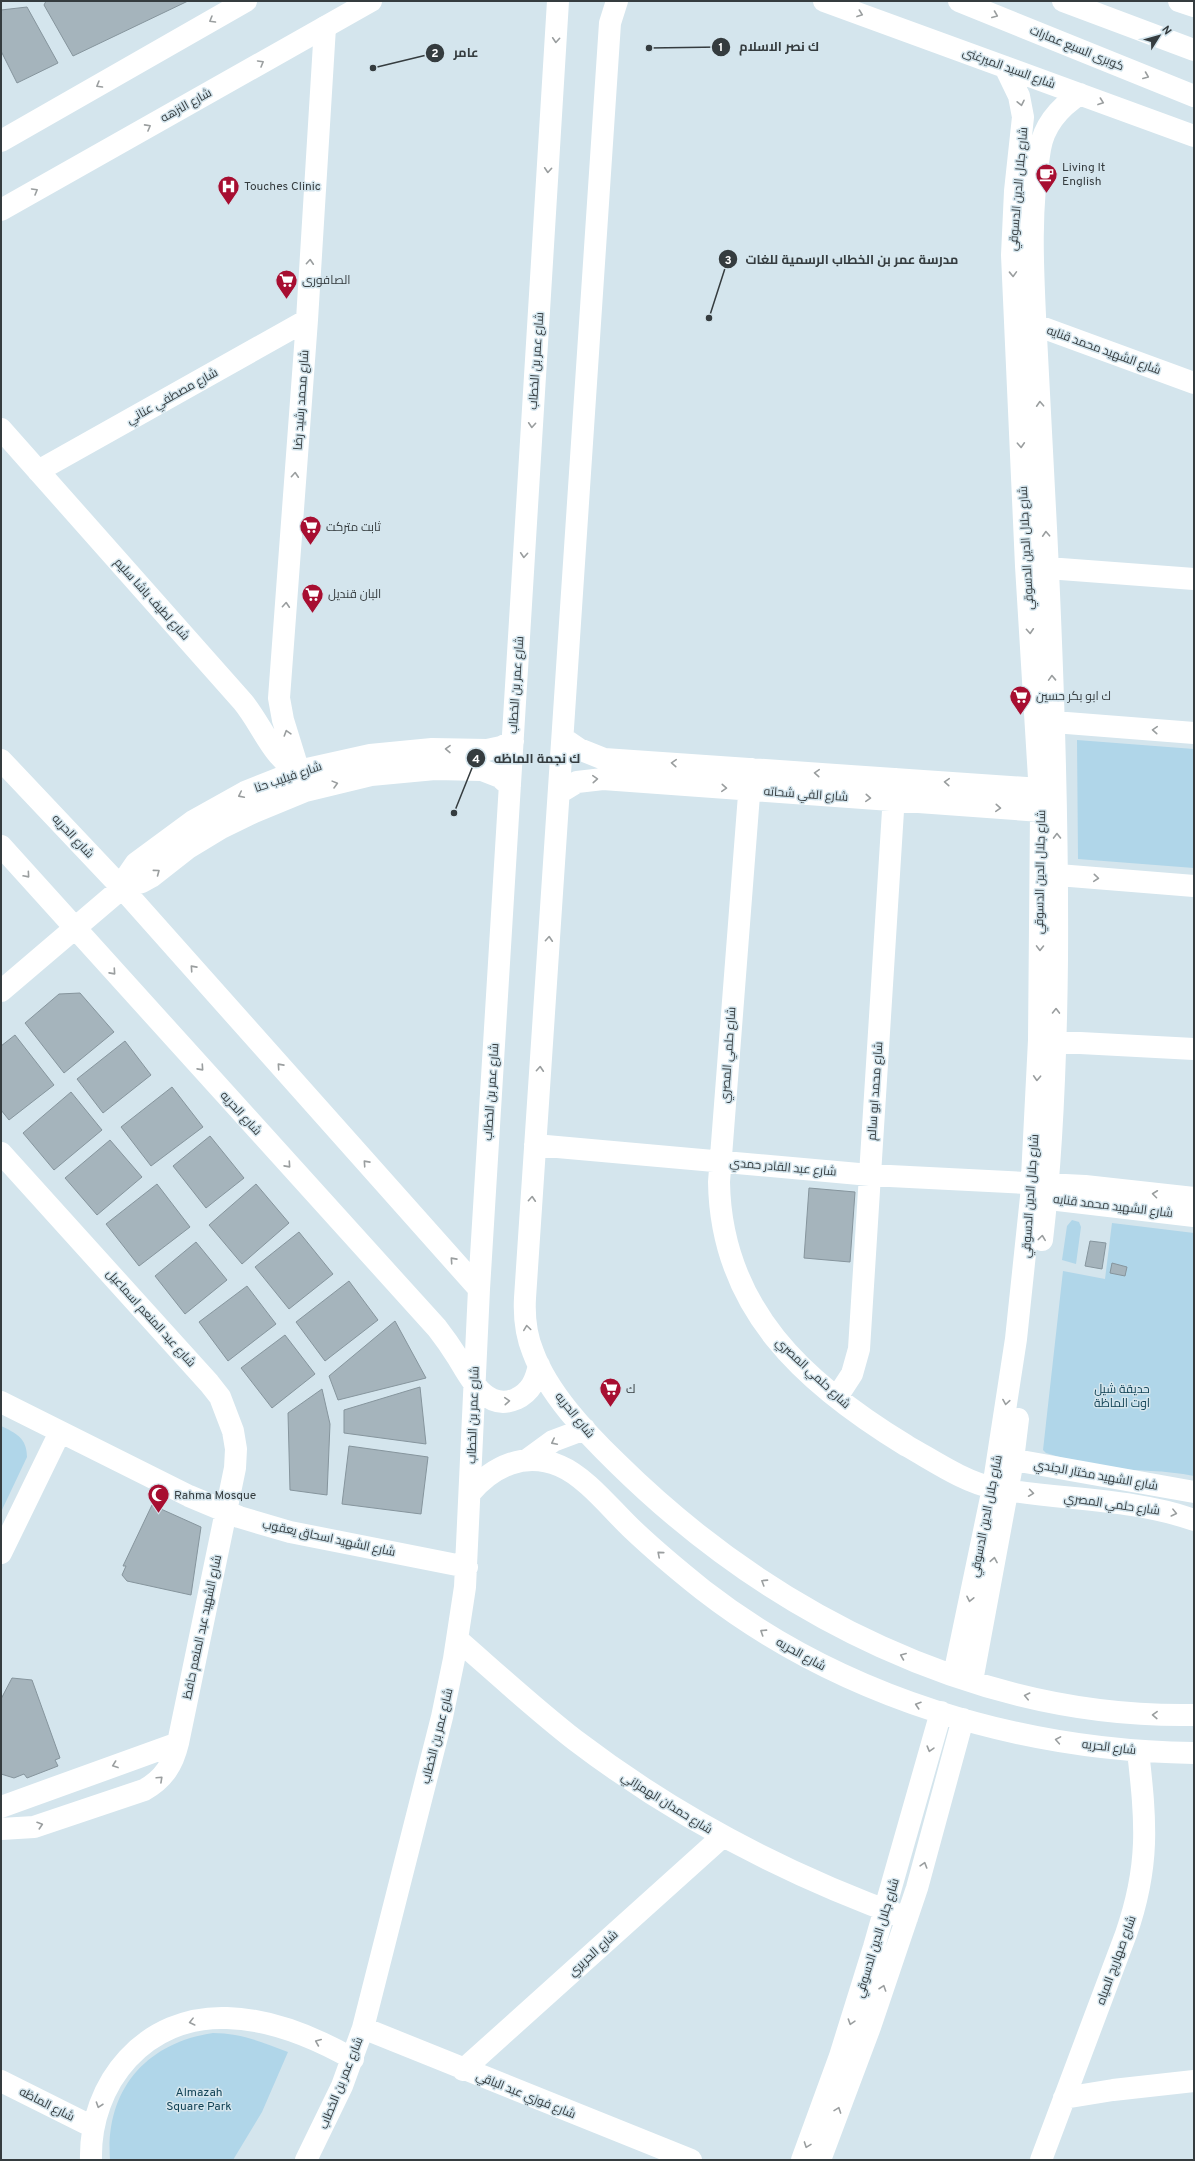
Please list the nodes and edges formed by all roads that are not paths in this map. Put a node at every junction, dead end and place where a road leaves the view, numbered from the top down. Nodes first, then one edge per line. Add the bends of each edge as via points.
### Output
1 (371, 1) edge
2 (558, 1) edge
3 (617, 1) edge
4 (824, 1) edge
5 (959, 1) edge
6 (1063, 1) edge
7 (1180, 1) edge
8 (240, 2) edge
9 (1194, 6) edge
10 (325, 27) junction
11 (1194, 50) edge
12 (1005, 67) junction
13 (1080, 94) junction
14 (1194, 96) edge
15 (1194, 136) edge
16 (1, 140) edge
17 (1, 210) edge
18 (1015, 318) junction
19 (307, 320) junction
20 (1036, 325) junction
21 (1194, 383) edge
22 (1, 429) edge
23 (38, 471) junction
24 (1026, 566) junction
25 (1048, 567) junction
26 (1194, 579) edge
27 (279, 698) junction
28 (243, 702) junction
29 (1054, 722) junction
30 (1194, 733) edge
31 (563, 738) junction
32 (513, 741) junction
33 (1, 760) edge
34 (298, 771) junction
35 (895, 778) junction
36 (750, 779) junction
37 (510, 786) junction
38 (1048, 789) junction
39 (305, 792) junction
40 (559, 792) junction
41 (893, 800) junction
42 (1049, 812) junction
43 (1, 846) edge
44 (1058, 875) junction
45 (1194, 886) edge
46 (122, 888) junction
47 (73, 928) junction
48 (1, 991) edge
49 (1047, 1041) junction
50 (1194, 1049) edge
51 (535, 1145) junction
52 (1, 1152) edge
53 (720, 1162) junction
54 (870, 1175) junction
55 (1040, 1191) junction
56 (1194, 1198) edge
57 (1194, 1216) edge
58 (479, 1289) junction
59 (539, 1365) junction
60 (474, 1384) junction
61 (837, 1397) junction
62 (1, 1402) edge
63 (585, 1429) junction
64 (60, 1432) junction
65 (1005, 1458) junction
66 (527, 1460) junction
67 (1000, 1488) junction
68 (1194, 1492) edge
69 (470, 1494) junction
70 (227, 1512) junction
71 (1194, 1520) edge
72 (1, 1553) edge
73 (467, 1567) junction
74 (457, 1639) junction
75 (963, 1678) junction
76 (941, 1712) junction
77 (1194, 1715) edge
78 (963, 1719) junction
79 (178, 1743) junction
80 (1138, 1751) junction
81 (1194, 1754) edge
82 (1, 1807) edge
83 (1, 1829) edge
84 (722, 1837) junction
85 (885, 1910) junction
86 (907, 1918) junction
87 (362, 2028) junction
88 (353, 2059) junction
89 (463, 2070) junction
90 (1, 2080) edge
91 (1194, 2081) edge
92 (1064, 2098) junction
93 (93, 2126) junction
94 (91, 2160) edge
95 (306, 2160) edge
96 (691, 2160) edge
97 (802, 2160) edge
98 (820, 2160) edge
99 (1041, 2160) edge

1 - 10 street, شارع النزهه
2 -> 32 street, شارع عمر بن الخطاب
3 - 31 street via 610,23
4 -> 12 street, شارع السيد الميرغنى
5 -> 14 street, كوبرى السبع عمارات
6 - 11 street
7 - 9 street
8 -> 16 street
17 -> 10 street, شارع النزهه
19 -> 10 street, شارع محمد رشيد رضا
12 - 13 street, شارع السيد الميرغنى
12 -> 18 street, شارع جلال الدين الدسوقي via 1019,96 1023,117 1012,234
13 -> 15 street, شارع السيد الميرغنى
13 - 20 street, شارع جلال الدين الدسوقي via 1053,118 1044,134 1040,152 1033,238
18 - 20 street, شارع الشهيد محمد قنايه
18 -> 24 street, شارع جلال الدين الدسوقي
19 - 23 street, شارع مصطفي عناني
27 -> 19 street, شارع محمد رشيد رضا
20 - 21 street, شارع الشهيد محمد قنايه
25 -> 20 street, شارع جلال الدين الدسوقي
22 - 23 street, شارع لطيف باشا سليم
23 - 28 street, شارع لطيف باشا سليم
24 - 25 street
24 -> 38 street, شارع جلال الدين الدسوقي
25 - 26 street
29 -> 25 street, شارع جلال الدين الدسوقي
27 - 28 street via 262,705
34 -> 27 street, شارع محمد رشيد رضا
28 - 34 street, شارع لطيف باشا سليم via 261,726 276,753
30 -> 29 street
29 - 38 street, شارع جلال الدين الدسوقي
36 -> 31 street, شارع الفي شحاته via 604,758 579,749
31 - 40 street
32 -> 34 street, شارع فيليب حنا via 487,750 432,749 370,755
32 - 37 street, شارع عمر بن الخطاب
33 - 46 street, شارع الحريه
34 - 39 street, شارع محمد رشيد رضا
34 -> 46 street, شارع فيليب حنا via 245,792 193,820 136,862
35 -> 36 street, شارع الفي شحاته
38 -> 35 street, شارع الفي شحاته
35 - 41 street, شارع محمد ابو سالم
40 -> 36 street, شارع الفي شحاته via 577,782 596,778
36 -> 41 street, شارع الفي شحاته
36 - 53 street, شارع حلمي المصري
39 -> 37 street, شارع فيليب حنا via 371,775 434,769 482,770 500,777
37 - 58 street, شارع عمر بن الخطاب
38 - 42 street, شارع جلال الدين الدسوقي
46 -> 39 street, شارع فيليب حنا via 151,877 188,848 221,828
51 -> 40 street
41 -> 42 street, شارع الفي شحاته
41 - 54 street, شارع محمد ابو سالم
44 -> 42 street, شارع جلال الدين الدسوقي
42 -> 49 street, شارع جلال الدين الدسوقي
43 -> 47 street, شارع الحريه
44 -> 45 street
49 -> 44 street, شارع جلال الدين الدسوقي
46 - 47 street, شارع فيليب حنا
58 -> 46 street, شارع الحريه
47 - 48 street, شارع فيليب حنا
47 -> 60 street, شارع الحريه via 437,1328
49 - 50 street
49 - 55 street, شارع جلال الدين الدسوقي
51 - 53 street, شارع عبد القادر حمدي
59 -> 51 street via 529,1343 525,1310
52 - 70 street, شارع عبد المنعم اسماعيل via 198,1369 220,1397 231,1425 236,1449
53 - 54 street, شارع عبد القادر حمدي
53 - 61 street, شارع حلمي المصري via 719,1202 723,1229 731,1262 747,1299 783,1348
54 - 55 street, شارع عبد القادر حمدي
54 - 61 street, شارع محمد ابو سالم via 858,1358 848,1383
56 -> 55 street, شارع الشهيد محمد قنايه via 1085,1186
55 - 57 street, شارع الشهيد محمد قنايه
55 - 65 street, شارع جلال الدين الدسوقي
58 - 60 street, شارع عمر بن الخطاب
60 -> 59 street, شارع الحريه via 479,1392 491,1399 504,1402 513,1400 528,1391 534,1383
59 - 63 street, شارع الحريه
60 - 69 street, شارع عمر بن الخطاب
61 - 67 street, شارع حلمي المصري via 877,1427 925,1456 963,1477
62 - 64 street, شارع الشهيد اسحاق يعقوب
63 -> 66 street via 553,1441
75 -> 63 street, شارع الحريه via 891,1651 850,1632 756,1578 665,1508
64 - 70 street, شارع الشهيد اسحاق يعقوب
64 - 72 street
65 - 67 street, شارع جلال الدين الدسوقي
65 - 68 street, شارع الشهيد مختار الجندي
66 - 69 street, شارع الحريه via 495,1470 481,1480
76 -> 66 street, شارع الحريه via 853,1680 767,1635 687,1577 632,1530 576,1476 562,1467 545,1461
67 -> 71 street, شارع حلمي المصري via 1161,1510
67 - 75 street, شارع جلال الدين الدسوقي
69 - 73 street, شارع عمر بن الخطاب
70 - 73 street, شارع الشهيد اسحاق يعقوب via 290,1532
70 - 79 street, شارع الشهيد عبد المنعم حافظ
73 - 74 street, شارع عمر بن الخطاب
74 - 84 street, شارع حمدان الهمزاني via 580,1744 661,1800
74 - 87 street, شارع عمر بن الخطاب via 442,1717
77 -> 75 street, شارع الحريه via 1135,1714 1086,1708 1028,1696
76 - 78 street, شارع الحريه
76 -> 85 street, شارع جلال الدين الدسوقي
80 -> 78 street, شارع الحريه via 1050,1739
86 -> 78 street, شارع جلال الدين الدسوقي via 934,1833
79 -> 82 street
83 -> 79 street, شارع الشهيد عبد المنعم حافظ via 34,1827 144,1790 165,1774 174,1759
80 - 81 street, شارع الحريه
80 - 92 street, شارع صهاريج المياه via 1145,1824 1141,1880 1130,1922
84 - 85 street, شارع حمدان الهمزاني via 806,1878
84 - 89 street, شارع الحريري
85 - 86 street, شارع حمدان الهمزاني
85 -> 97 street, شارع جلال الدين الدسوقي via 840,2056
98 -> 86 street, شارع جلال الدين الدسوقي via 870,2027
87 - 88 street, شارع عمر بن الخطاب
87 - 89 street, شارع فوزي عبد الباقي
88 -> 93 street via 304,2036 274,2026 234,2018 195,2021 165,2031 128,2058 117,2070 102,2097
88 - 95 street, شارع عمر بن الخطاب via 331,2112
89 - 96 street, شارع فوزي عبد الباقي
90 - 93 street, شارع الماظه
91 - 92 street
92 - 99 street, شارع صهاريج المياه
93 - 94 street

